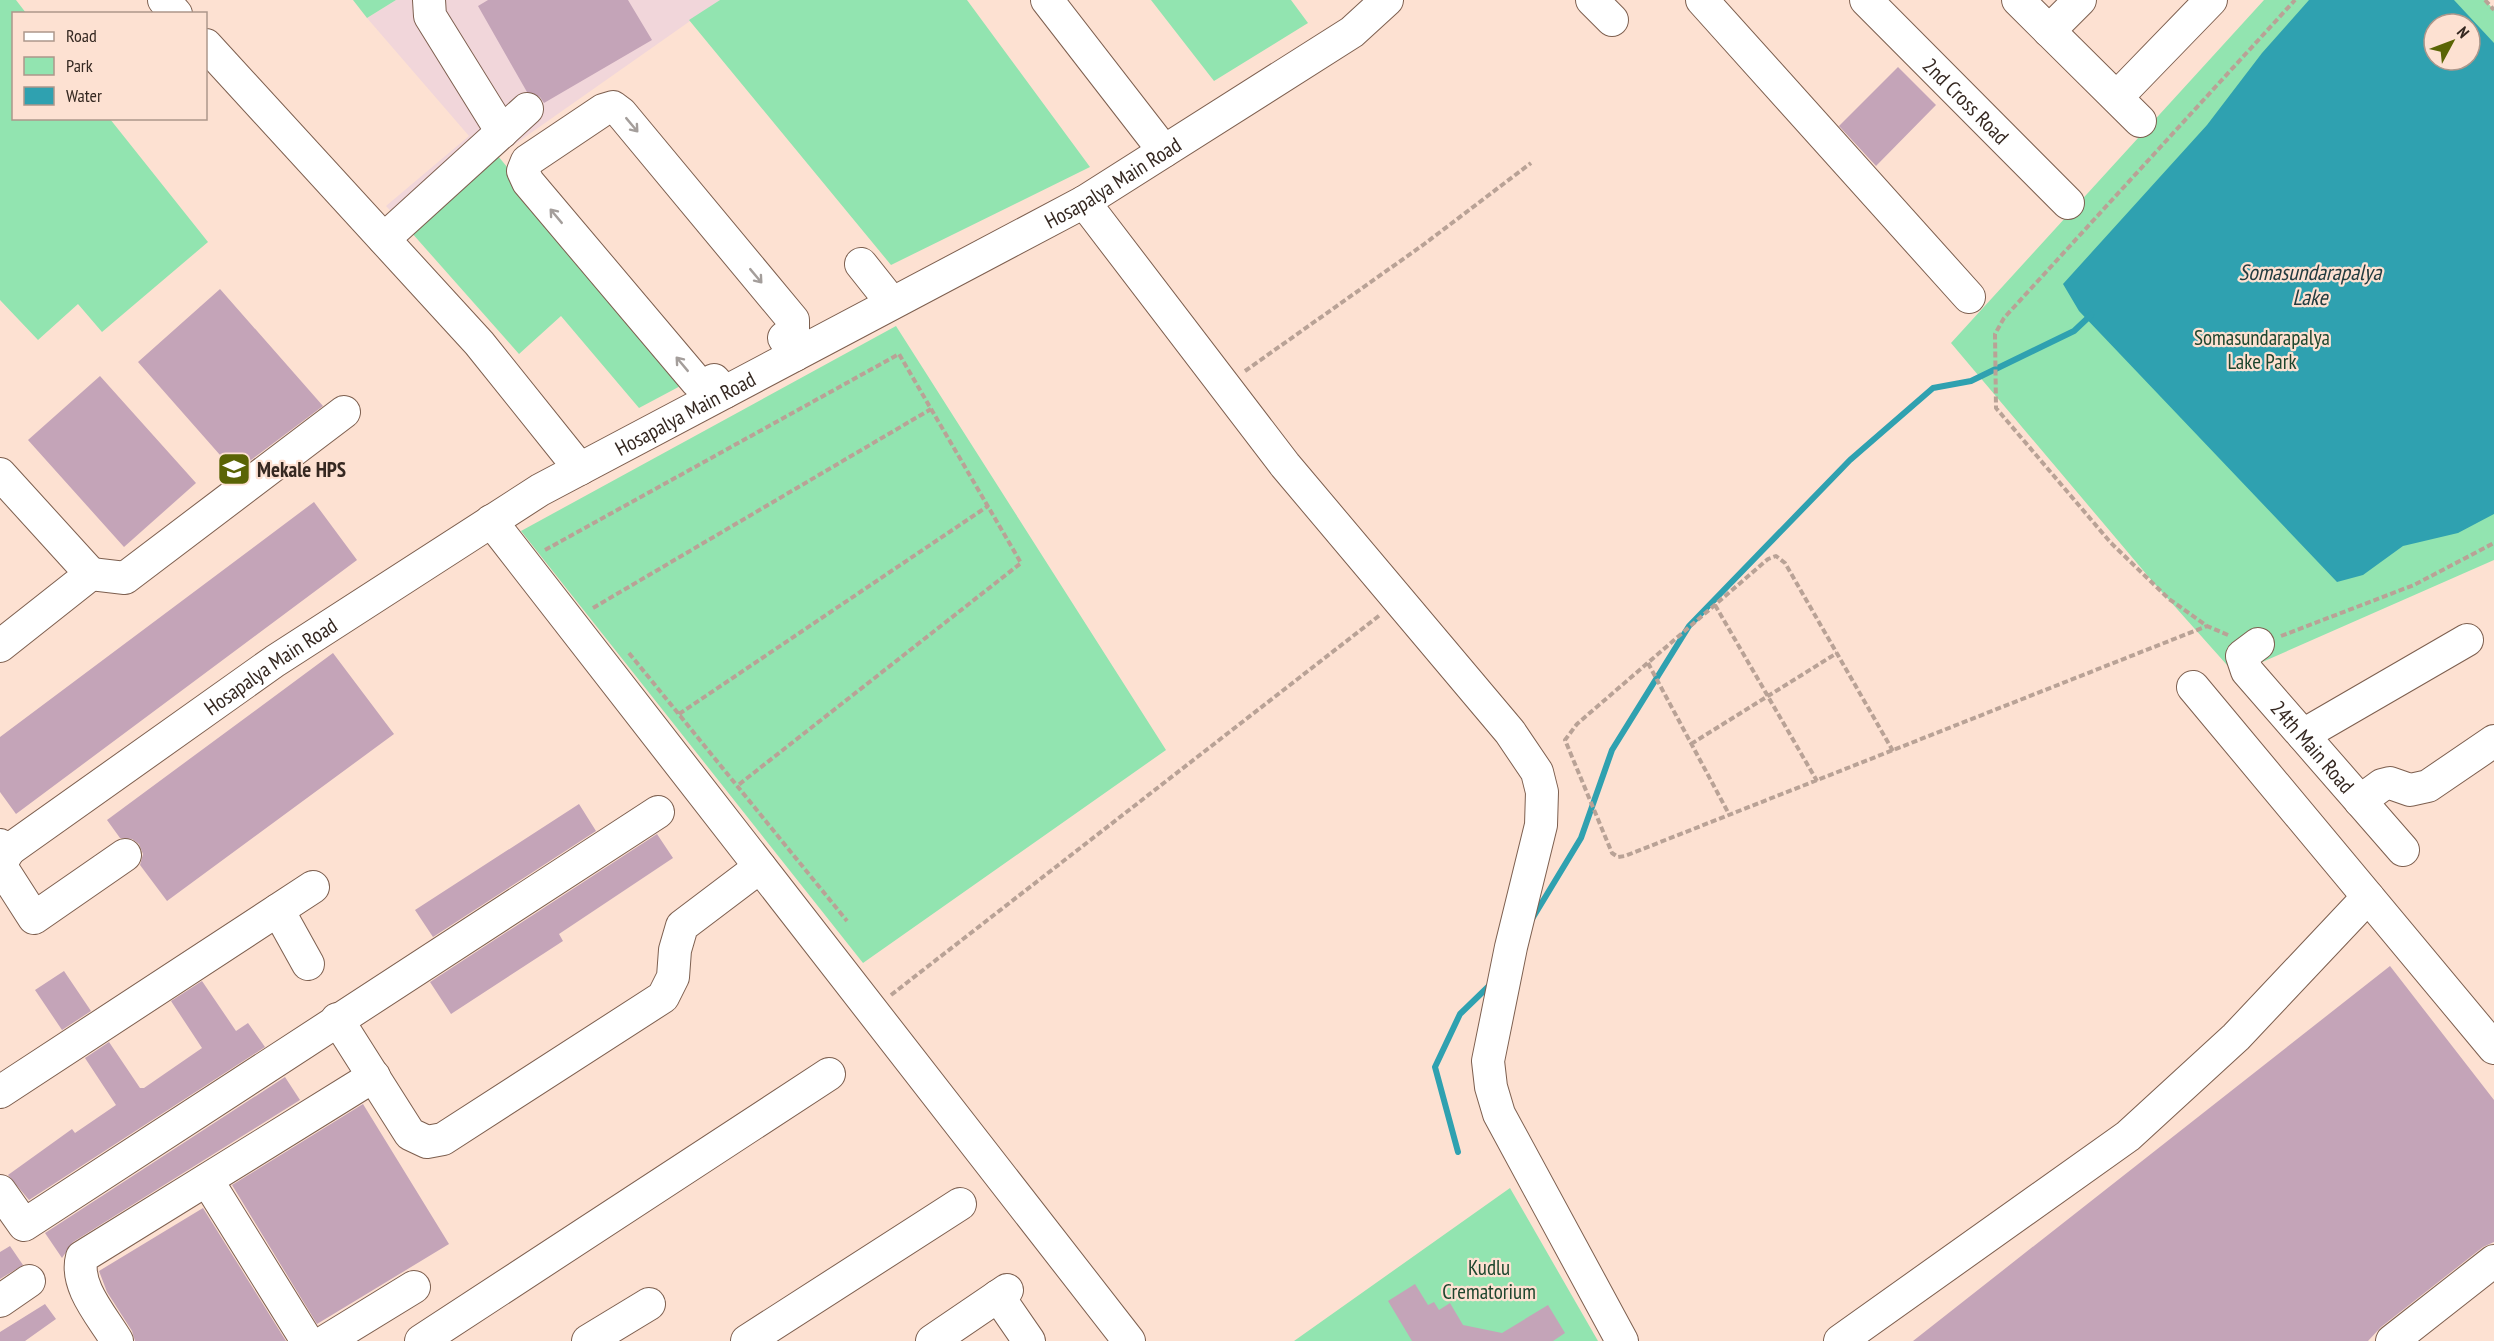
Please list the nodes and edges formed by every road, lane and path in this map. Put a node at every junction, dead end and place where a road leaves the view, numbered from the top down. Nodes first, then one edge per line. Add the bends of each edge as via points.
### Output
1 (164, 0) edge
2 (429, 0) edge
3 (1047, 0) edge
4 (1702, 0) edge
5 (1866, 0) edge
6 (2018, 0) edge
7 (2080, 0) edge
8 (2211, 0) edge
9 (2295, 0) edge
10 (2485, 0) edge
11 (1382, 2) edge
12 (2494, 10) edge
13 (174, 12) edge
14 (2049, 31) junction
15 (207, 46) edge
16 (2118, 96) junction
17 (527, 109) dead end
18 (2140, 121) dead end
19 (502, 132) junction
20 (1164, 151) junction
21 (1531, 163) dead end
22 (1084, 202) junction
23 (2067, 203) dead end
24 (384, 239) junction
25 (861, 264) dead end
26 (1969, 297) dead end
27 (892, 303) junction
28 (795, 355) junction
29 (1224, 386) junction
30 (725, 392) junction
31 (931, 409) junction
32 (344, 412) dead end
33 (580, 469) junction
34 (0, 474) edge
35 (988, 506) junction
36 (491, 521) junction
37 (2494, 543) edge
38 (552, 558) dead end
39 (91, 574) junction
40 (586, 600) dead end
41 (1399, 600) junction
42 (1715, 605) junction
43 (593, 608) junction
44 (600, 617) dead end
45 (2207, 626) junction
46 (2467, 640) dead end
47 (621, 644) dead end
48 (2258, 644) junction
49 (0, 646) edge
50 (1837, 653) junction
51 (1648, 663) junction
52 (2193, 687) dead end
53 (1767, 696) junction
54 (679, 714) junction
55 (2303, 735) junction
56 (2494, 741) edge
57 (1691, 744) junction
58 (1893, 751) junction
59 (1817, 781) junction
60 (737, 786) junction
61 (2360, 801) junction
62 (658, 812) dead end
63 (1730, 816) junction
64 (5, 848) edge
65 (2403, 850) dead end
66 (125, 855) dead end
67 (760, 867) junction
68 (314, 887) dead end
69 (2368, 897) junction
70 (278, 910) junction
71 (847, 921) dead end
72 (308, 964) dead end
73 (872, 1010) junction
74 (337, 1018) junction
75 (2494, 1048) edge
76 (829, 1074) dead end
77 (374, 1076) junction
78 (0, 1092) edge
79 (207, 1180) junction
80 (0, 1191) edge
81 (960, 1204) dead end
82 (2494, 1261) edge
83 (29, 1281) dead end
84 (414, 1287) dead end
85 (0, 1302) edge
86 (649, 1304) dead end
87 (117, 1341) edge
88 (306, 1341) edge
89 (326, 1341) edge
90 (421, 1341) edge
91 (588, 1341) edge
92 (747, 1341) edge
93 (932, 1341) edge
94 (1029, 1341) edge
95 (1129, 1341) edge
96 (1622, 1341) edge
97 (1840, 1341) edge
98 (2392, 1341) edge

1 - 13 street
2 - 19 street via 430,16
3 - 20 street
4 - 26 street
5 - 23 street, 2nd Cross Road
6 - 14 street
7 - 14 street
8 - 16 street
9 - 45 path via 2004,318 1995,334 1996,408 2111,543 2169,600
10 - 12 path
11 - 20 street, Hosapalya Main Road via 1352,33
14 - 16 street
15 - 24 street
16 - 18 street
17 - 19 street
19 - 24 street
20 - 22 street, Hosapalya Main Road
21 - 29 path
22 - 27 street, Hosapalya Main Road
22 - 29 street
24 - 33 street via 479,343
25 - 27 street
27 - 28 street, Hosapalya Main Road
28 - 30 street, Hosapalya Main Road
30 -> 28 street via 714,380 704,385 697,382 528,182 523,171 528,161 603,110 613,107 621,113 793,320 793,330 784,338
29 - 41 street
30 - 33 street, Hosapalya Main Road
31 - 35 path
31 - 38 path via 899,354 545,550
31 - 43 path
32 - 39 street via 125,578
33 - 36 street, Hosapalya Main Road
34 - 39 street
35 - 54 path
35 - 60 path via 1021,563
36 - 64 street, Hosapalya Main Road via 275,661
36 - 67 street
37 - 48 path via 2414,585
39 - 49 street
40 - 43 path
41 - 73 path
41 - 96 street via 1510,732 1537,772 1542,792 1541,825 1488,1061 1491,1087 1499,1114
42 - 50 path via 1776,556 1785,563
42 - 51 path
42 - 53 path
43 - 44 path
45 - 48 path
45 - 58 path
46 - 55 street
47 - 54 path
48 - 55 street, 24th Main Road via 2242,656 2247,671
50 - 53 path
50 - 58 path
51 - 57 path
51 - 63 path via 1577,724 1565,740 1612,853 1618,856
52 - 69 street
53 - 57 path
53 - 59 path
54 - 60 path
55 - 61 street, 24th Main Road
56 - 61 street via 2428,786 2410,790 2390,783
57 - 63 path
58 - 59 path
59 - 63 path
60 - 71 path
61 - 65 street, 24th Main Road
62 - 74 street
64 - 66 street via 0,865 33,918
67 - 73 street
67 - 77 street via 682,926 673,977 663,998 443,1139 427,1142 410,1134
68 - 70 street
69 - 75 street
69 - 97 street via 2236,1037 2128,1136
70 - 72 street
70 - 78 street
73 - 95 street
74 - 77 street
74 - 80 street via 24,1225
76 - 90 street
77 - 79 street
79 - 87 street via 82,1257 85,1287
79 - 88 street
81 - 92 street
82 - 98 street
83 - 85 street
84 - 89 street
86 - 91 street
93 - 94 street via 1003,1293

